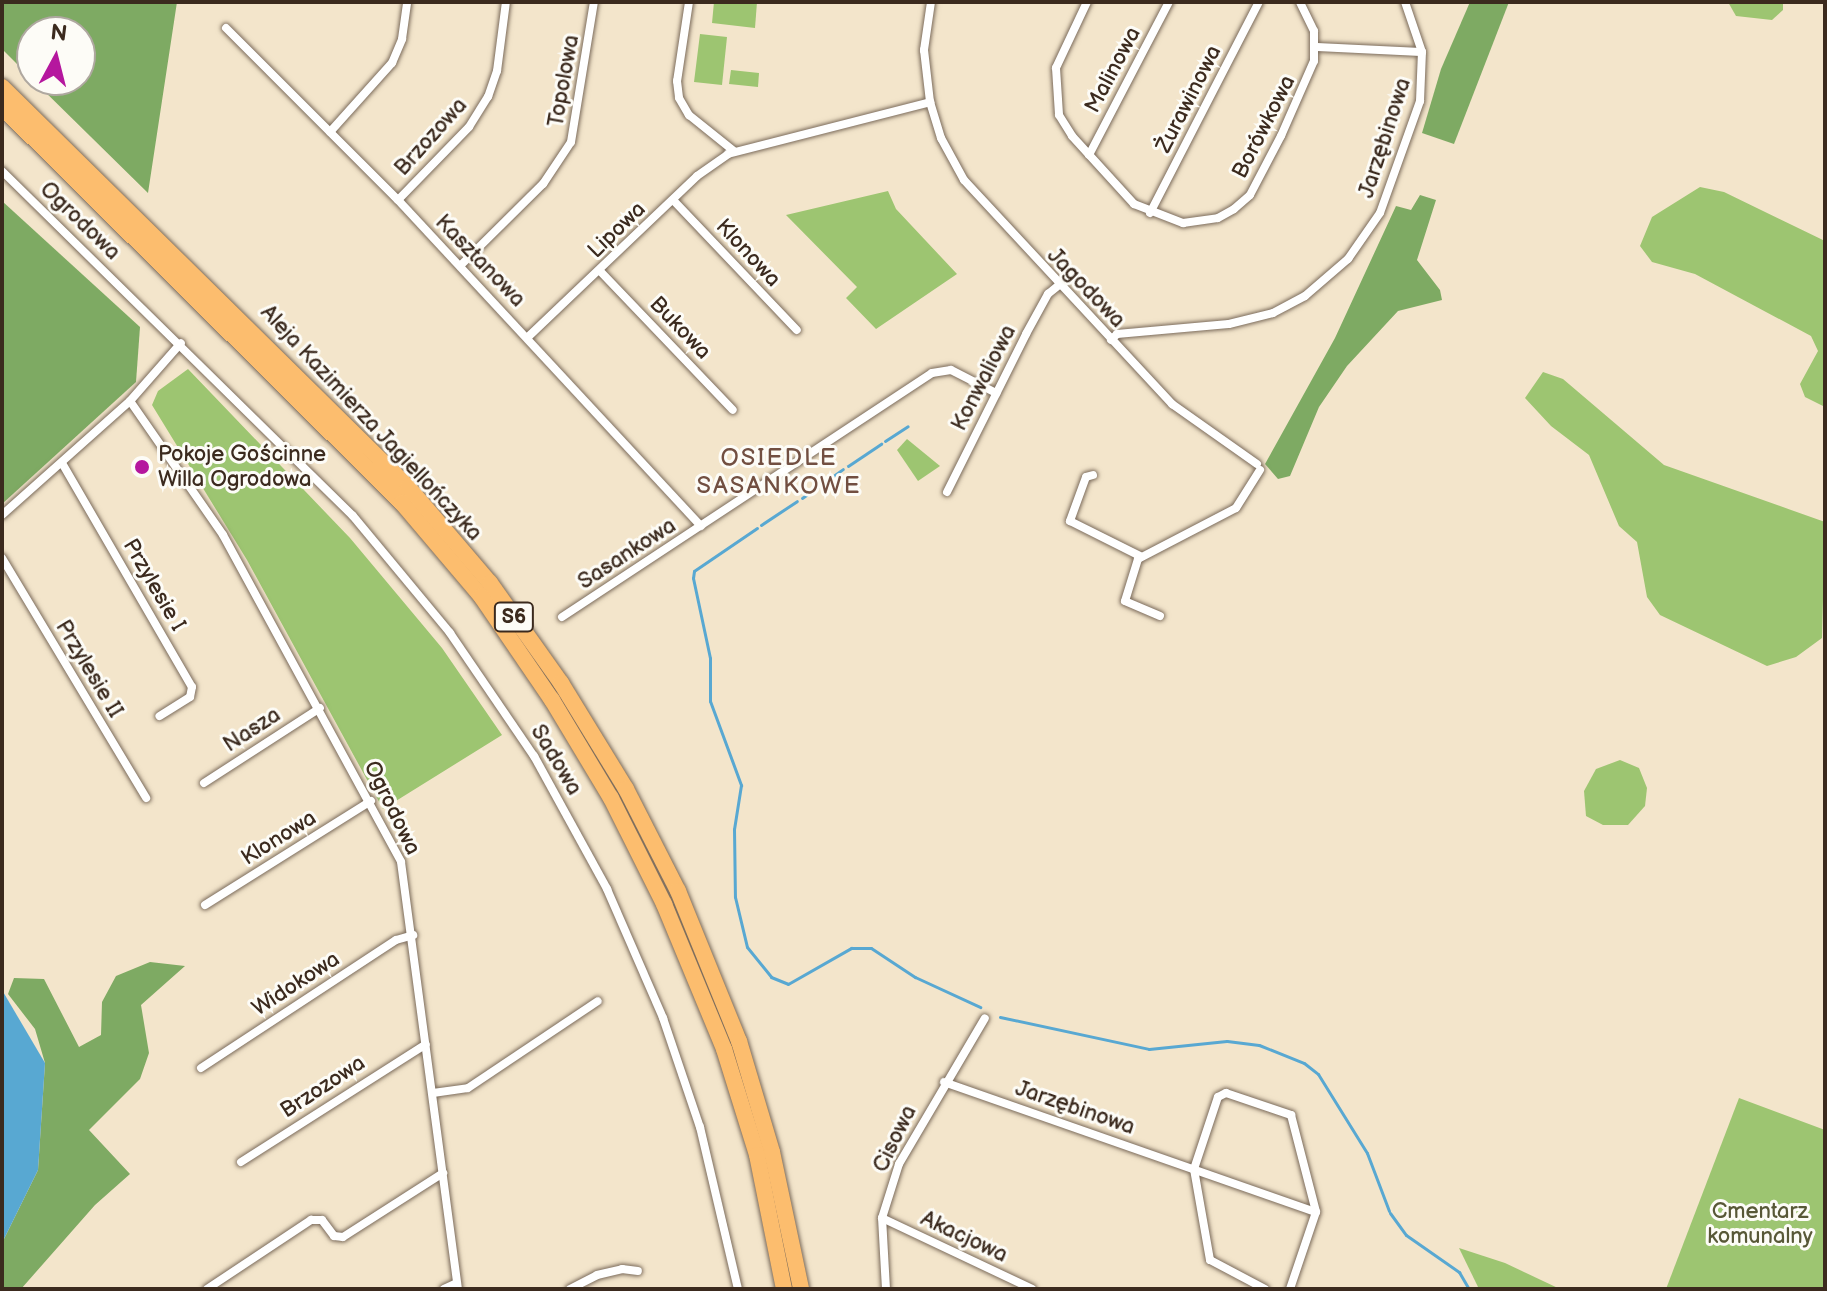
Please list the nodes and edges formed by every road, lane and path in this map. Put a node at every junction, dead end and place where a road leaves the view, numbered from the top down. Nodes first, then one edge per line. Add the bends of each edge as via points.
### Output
1 (407, 2) edge
2 (506, 2) edge
3 (594, 2) edge
4 (689, 2) edge
5 (931, 2) edge
6 (1087, 2) edge
7 (1169, 2) edge
8 (1259, 2) edge
9 (1300, 2) edge
10 (1405, 2) edge
11 (226, 28) dead end
12 (1316, 47) junction
13 (1422, 52) junction
14 (2, 87) edge
15 (930, 102) junction
16 (2, 107) edge
17 (330, 132) junction
18 (734, 151) junction
19 (1089, 155) junction
20 (2, 171) edge
21 (398, 200) junction
22 (674, 201) junction
23 (1150, 213) junction
24 (460, 266) junction
25 (600, 271) junction
26 (1059, 285) junction
27 (797, 330) dead end
28 (528, 337) junction
29 (1111, 340) junction
30 (181, 343) junction
31 (996, 393) junction
32 (130, 401) junction
33 (733, 410) dead end
34 (62, 463) junction
35 (1093, 475) dead end
36 (947, 492) dead end
37 (2, 515) edge
38 (701, 526) junction
39 (1140, 556) junction
40 (2, 558) edge
41 (1160, 616) dead end
42 (562, 617) dead end
43 (320, 708) junction
44 (160, 716) dead end
45 (204, 783) dead end
46 (146, 798) dead end
47 (371, 801) junction
48 (205, 905) dead end
49 (413, 935) junction
50 (598, 1001) dead end
51 (985, 1018) dead end
52 (426, 1044) junction
53 (201, 1068) dead end
54 (944, 1082) junction
55 (433, 1093) junction
56 (241, 1162) dead end
57 (1194, 1169) junction
58 (443, 1173) junction
59 (1316, 1212) junction
60 (882, 1218) junction
61 (638, 1271) dead end
62 (458, 1286) edge
63 (207, 1289) edge
64 (444, 1289) edge
65 (570, 1289) edge
66 (738, 1289) edge
67 (784, 1289) edge
68 (801, 1289) edge
69 (886, 1289) edge
70 (1032, 1289) edge
71 (1265, 1289) edge
72 (1290, 1289) edge

1 - 17 street via 392,63
2 - 21 street, Brzozowa via 497,71 488,97 469,127
3 - 24 street, Topolowa via 571,142 543,184
4 - 18 street via 679,98 689,115
5 - 15 street, Jagodowa via 924,50
6 - 19 street, Borówkowa via 1061,52 1054,84 1059,115
7 - 19 street, Malinowa
8 - 23 street, Żurawinowa
9 - 12 street
10 - 13 street, Jarzębinowa
11 - 17 street, Kasztanowa
12 - 13 street
12 - 23 street, Borówkowa via 1306,87 1250,195 1218,218 1201,223
13 - 29 street, Jarzębinowa via 1420,101 1386,198 1363,239 1327,278 1288,306 1252,319 1117,334
14 - 68 highway, Aleja Kazimierza Jagiellończyka / S6 via 408,487 490,583 561,683 626,789 678,891 739,1041 772,1152
15 - 18 street
15 - 26 street, Jagodowa via 941,138 964,180
16 - 67 highway, Aleja Kazimierza Jagiellończyka / S6 via 402,503 481,596 552,700 611,798 664,904 724,1049 757,1155
17 - 21 street, Kasztanowa
18 - 22 street, Lipowa
19 - 23 street, Borówkowa via 1134,204
20 - 30 street, Ogrodowa
21 - 24 street, Kasztanowa
22 - 25 street, Lipowa
22 - 27 street, Klonowa
24 - 28 street, Kasztanowa
25 - 28 street, Lipowa
25 - 33 street, Bukowa
26 - 29 street, Jagodowa
26 - 31 street, Konwaliowa via 1048,294
28 - 38 street, Kasztanowa
29 - 39 street, Jagodowa via 1172,404 1259,467 1236,508
30 - 32 street
30 - 66 street, Sadowa via 353,516 405,576 534,756 607,889 663,1018 700,1127
31 - 36 street, Konwaliowa
31 - 38 street, Sasankowa via 951,370 932,373
32 - 34 street
32 - 43 street, Ogrodowa via 223,535
34 - 37 street
34 - 44 street, Przylesie I via 192,687 190,697
35 - 39 street via 1086,477 1070,521
38 - 42 street, Sasankowa
39 - 41 street via 1125,601
40 - 46 street, Przylesie II
43 - 45 street, Nasza
43 - 47 street, Ogrodowa
47 - 48 street, Klonowa
47 - 49 street, Ogrodowa via 401,862
49 - 52 street, Ogrodowa
49 - 53 street, Widokowa via 396,940
50 - 55 street via 468,1088
51 - 54 street, Cisowa
52 - 55 street, Ogrodowa
52 - 56 street, Brzozowa
54 - 57 street, Jarzębinowa
54 - 60 street, Cisowa via 899,1164
55 - 58 street, Ogrodowa
57 - 59 street, Jarzębinowa
57 - 59 street via 1218,1097 1226,1093 1291,1115
57 - 71 street via 1210,1260
58 - 62 street, Ogrodowa
58 - 63 street via 343,1237 334,1236 322,1220 311,1220
59 - 72 street
60 - 69 street, Cisowa
60 - 70 street, Akacjowa
61 - 65 street via 597,1275
62 - 64 street

